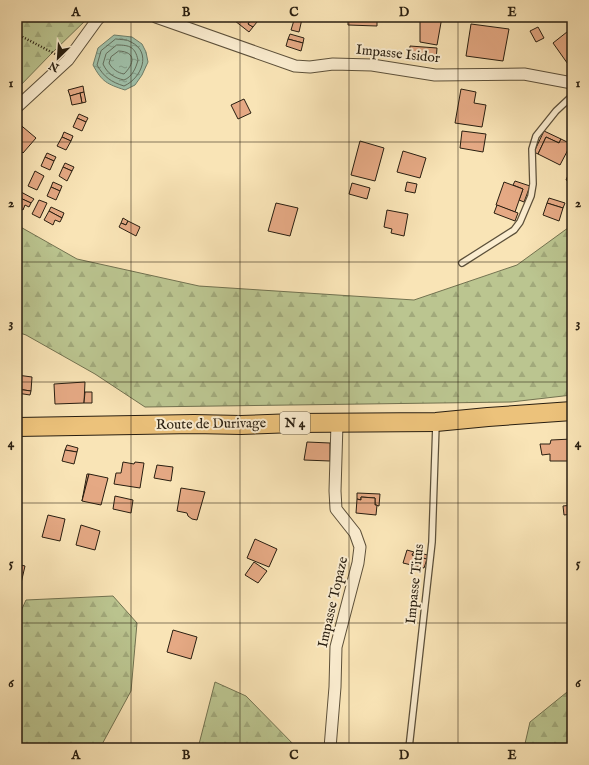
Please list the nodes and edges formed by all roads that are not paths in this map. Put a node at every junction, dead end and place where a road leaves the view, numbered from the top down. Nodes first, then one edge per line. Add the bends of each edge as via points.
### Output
1 (100, 17) edge
2 (156, 17) edge
3 (572, 83) edge
4 (572, 96) edge
5 (17, 107) edge
6 (462, 263) dead end
7 (572, 411) edge
8 (436, 422) junction
9 (337, 423) junction
10 (17, 427) edge
11 (330, 748) edge
12 (409, 748) edge

1 - 5 street via 68,60
2 - 3 street, Impasse Isidor via 295,66 372,65 435,74 524,74
4 - 6 lane via 536,136 532,149 531,196 520,222 514,230
7 - 8 main road, Route de Durivage / N 4
8 - 9 main road, Route de Durivage / N 4
8 - 12 lane, Impasse Titus via 432,542
9 - 10 main road, Route de Durivage / N 4
9 - 11 street, Impasse Topaze via 336,509 355,533 360,547 336,647

